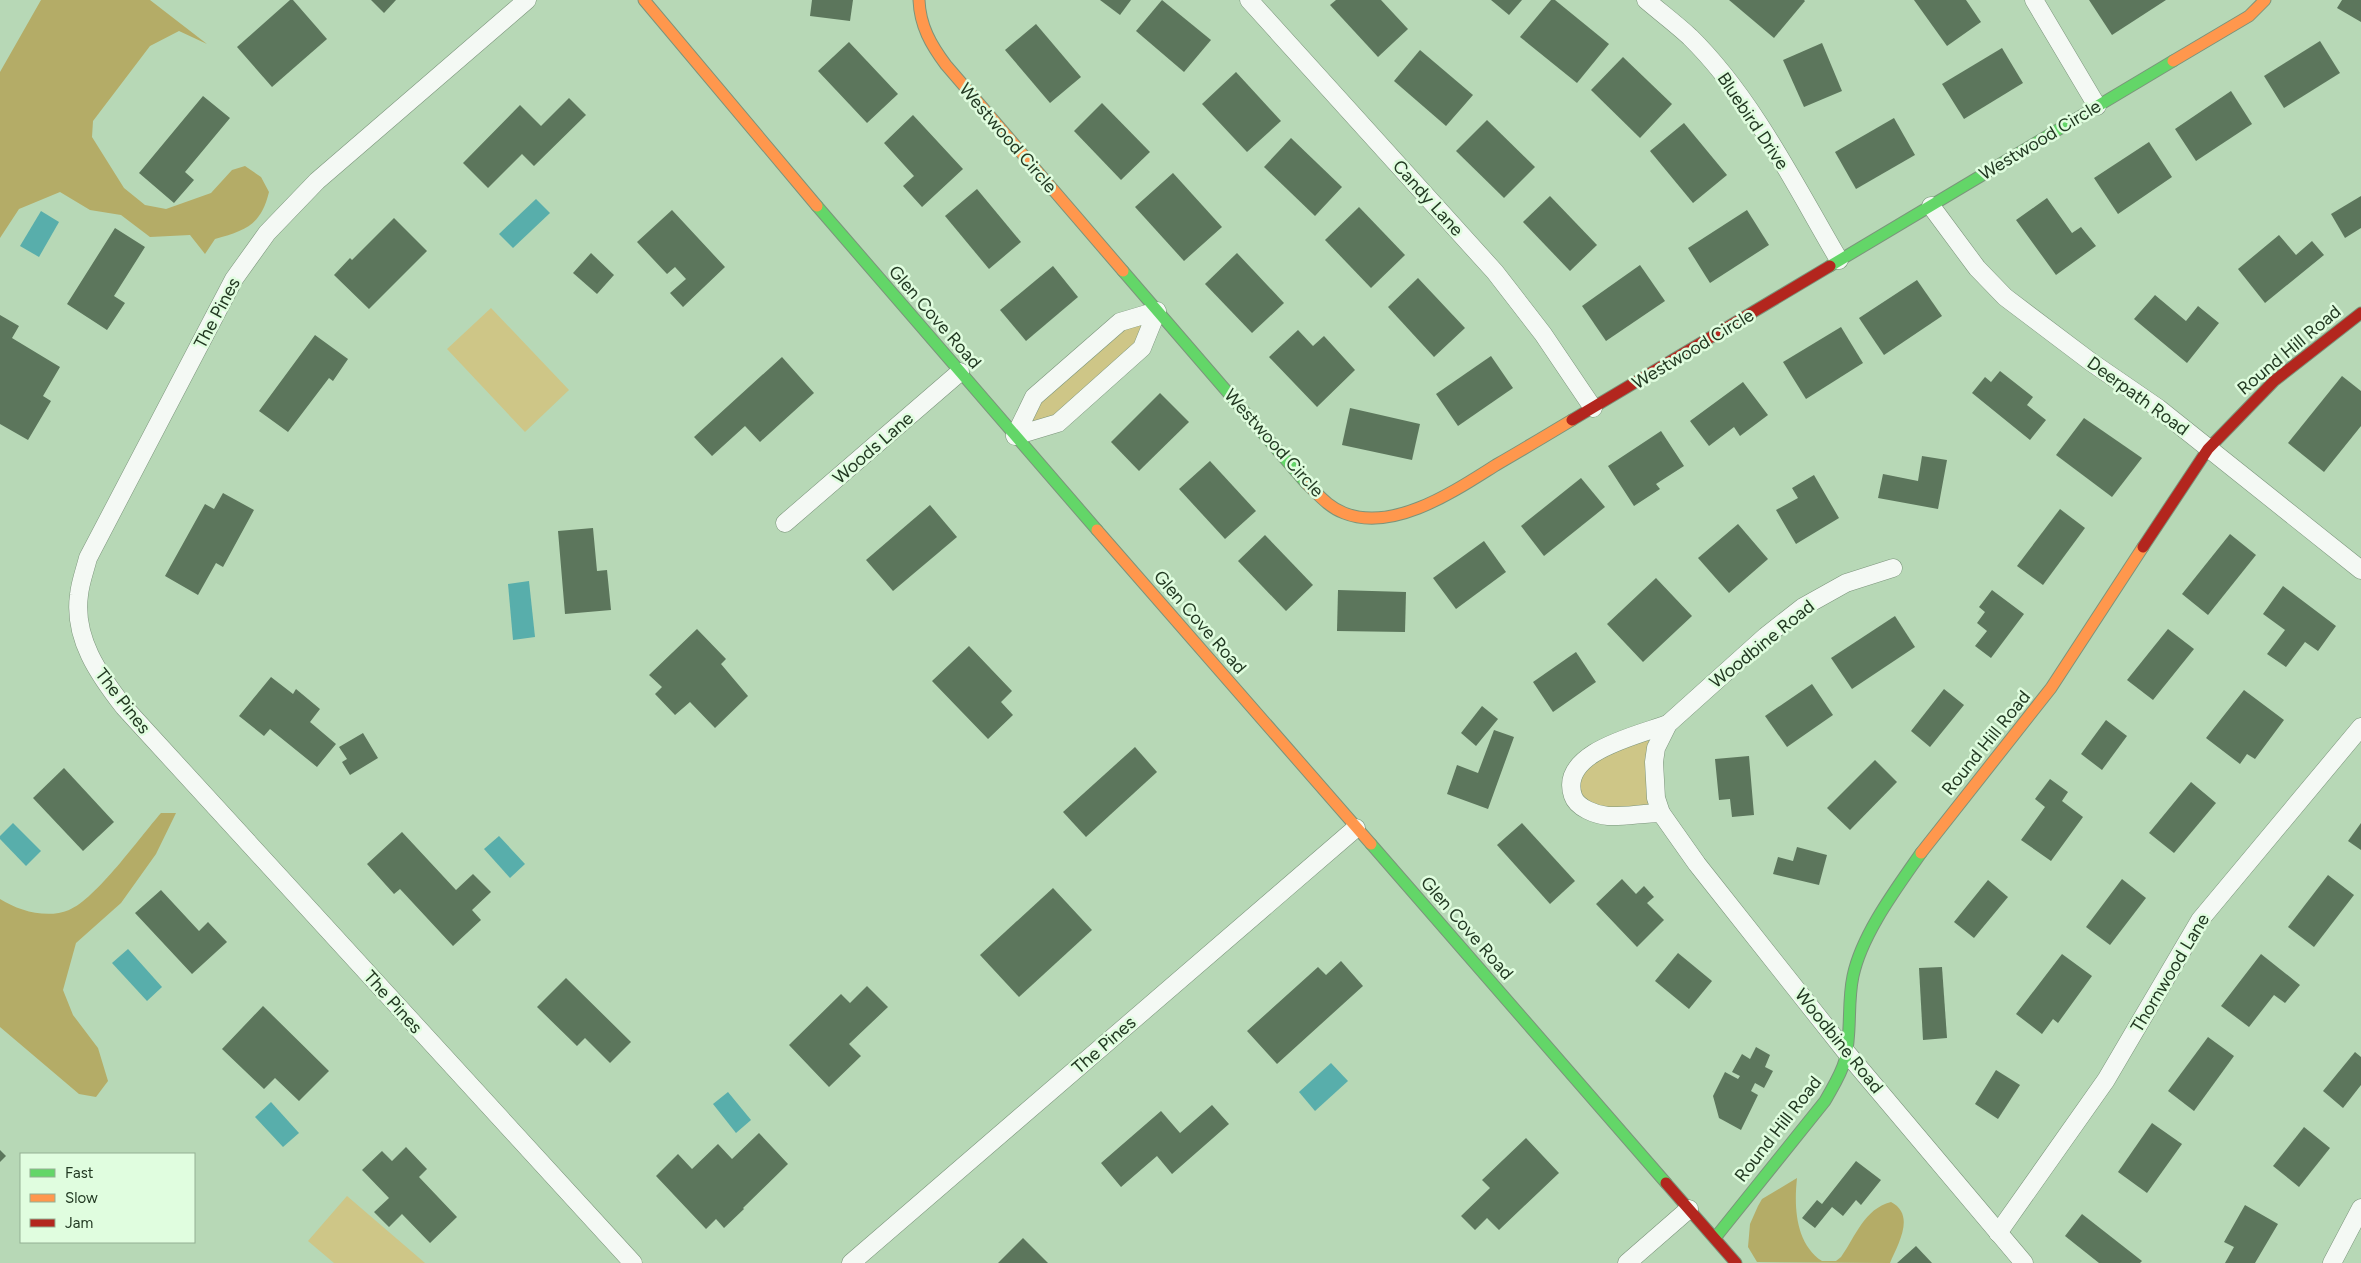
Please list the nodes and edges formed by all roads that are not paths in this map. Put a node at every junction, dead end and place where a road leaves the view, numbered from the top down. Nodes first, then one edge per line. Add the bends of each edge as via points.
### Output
1 (527, 0) edge
2 (644, 0) edge
3 (919, 0) edge
4 (1249, 0) edge
5 (1646, 0) edge
6 (2034, 0) edge
7 (2265, 0) edge
8 (2097, 106) junction
9 (1931, 206) junction
10 (1839, 260) junction
11 (1157, 311) junction
12 (2361, 313) edge
13 (960, 372) junction
14 (1593, 408) junction
15 (1015, 436) junction
16 (2208, 449) junction
17 (785, 524) dead end
18 (1893, 568) dead end
19 (2361, 570) edge
20 (1668, 724) junction
21 (2361, 727) edge
22 (1661, 813) junction
23 (1356, 828) junction
24 (1846, 1052) junction
25 (2361, 1208) edge
26 (1689, 1209) junction
27 (1998, 1233) junction
28 (1714, 1238) junction
29 (633, 1263) edge
30 (852, 1263) edge
31 (1627, 1263) edge
32 (1736, 1263) edge
33 (2024, 1263) edge
34 (2332, 1263) edge

1 - 29 street, The Pines via 317,181 267,233 250,256 234,279 88,558 79,596 81,633 98,675 124,707
2 - 13 street, Glen Cove Road
3 - 11 street, Westwood Circle via 923,28 936,52
4 - 14 street, Candy Lane via 1495,272 1543,334
5 - 10 street, Bluebird Drive via 1690,37 1722,74 1756,121
6 - 8 street
7 - 8 street, Westwood Circle via 2249,16
8 - 9 street, Westwood Circle
9 - 10 street, Westwood Circle
9 - 16 street, Deerpath Road via 1977,268 2005,297 2158,408
10 - 14 street, Westwood Circle
11 - 14 street, Westwood Circle via 1304,481 1333,508 1354,516 1396,516 1435,502
11 - 15 street via 1120,322 1034,397
11 - 15 street via 1142,348 1058,422
12 - 16 street, Round Hill Road via 2274,381
13 - 15 street, Glen Cove Road
13 - 17 street, Woods Lane
15 - 23 street, Glen Cove Road
16 - 19 street, Deerpath Road
16 - 24 street, Round Hill Road via 2051,688 1999,757 1932,836 1888,899 1859,955 1851,980
18 - 20 street, Woodbine Road via 1846,583 1803,607
20 - 22 street, Woodbine Road via 1656,748 1654,762 1656,798
20 - 22 street, Woodbine Road via 1600,749 1585,759 1572,775 1570,787 1575,801 1584,809 1607,816
21 - 27 street, Thornwood Lane via 2200,920 2106,1080
22 - 24 street, Woodbine Road via 1697,864
23 - 26 street, Glen Cove Road
23 - 30 street, The Pines
24 - 27 street, Woodbine Road
24 - 28 street, Round Hill Road via 1839,1078 1825,1101
25 - 34 street
26 - 28 street, Glen Cove Road
26 - 31 street
27 - 33 street, Woodbine Road
28 - 32 street, Glen Cove Road

